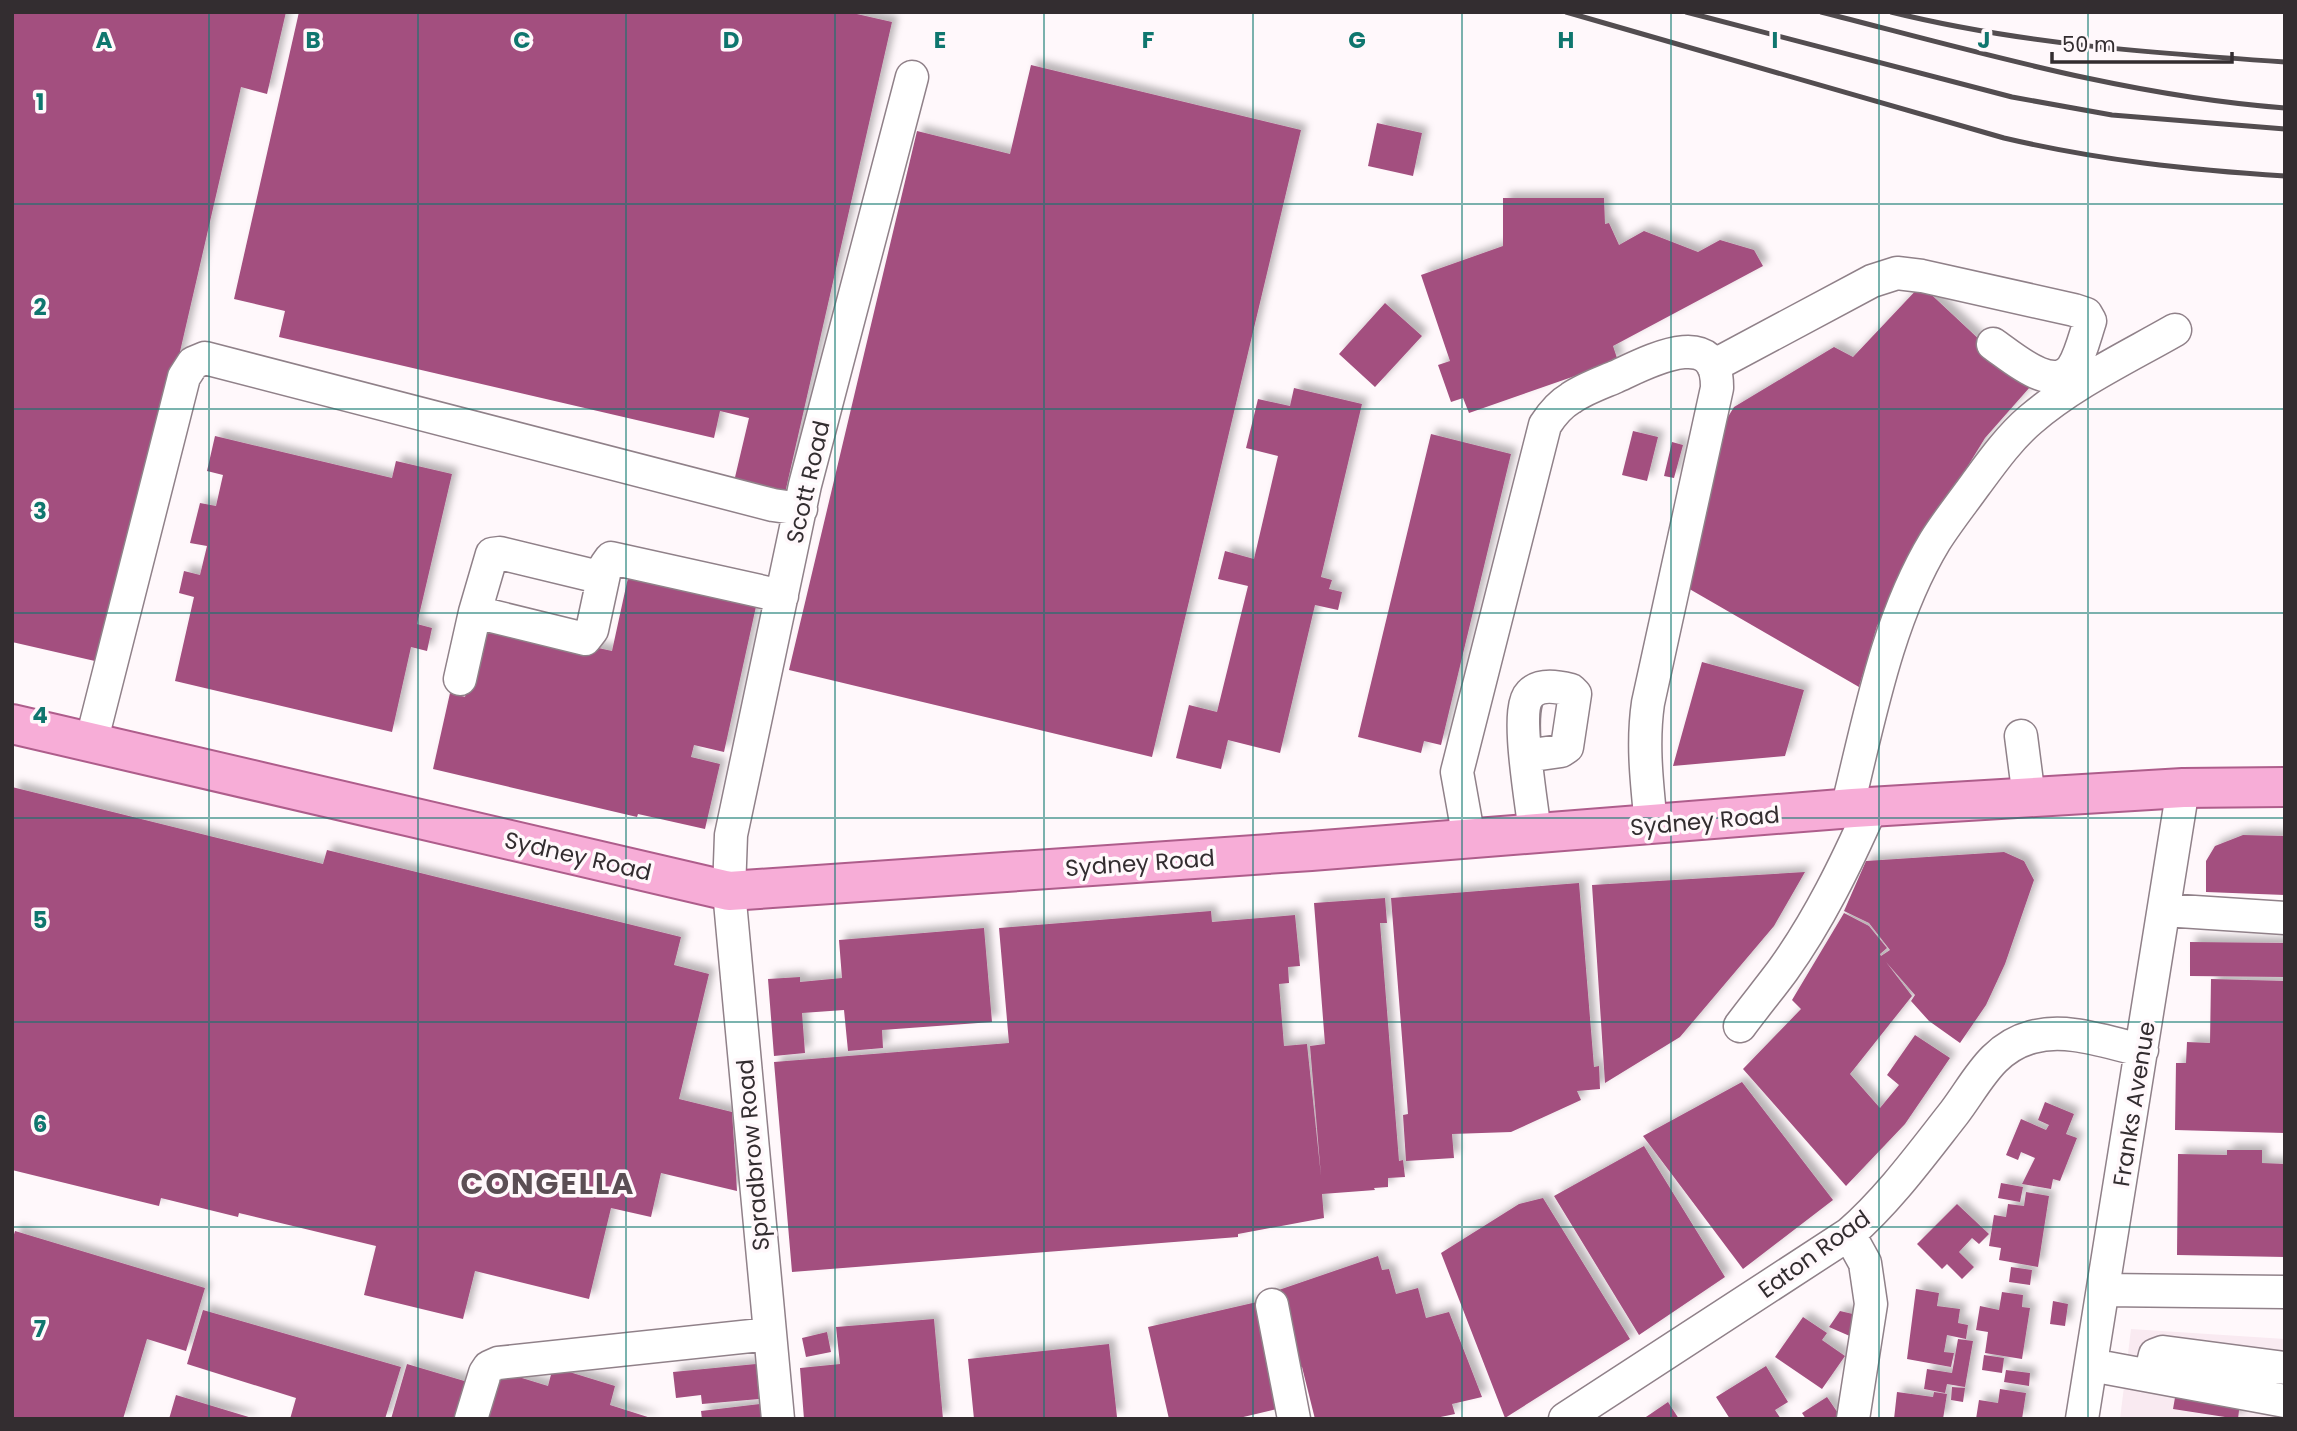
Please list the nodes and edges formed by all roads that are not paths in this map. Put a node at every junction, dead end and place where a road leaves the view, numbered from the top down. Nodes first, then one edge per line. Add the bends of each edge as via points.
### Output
1 (912, 77) dead end
2 (2175, 330) dead end
3 (1993, 344) dead end
4 (1713, 366) junction
5 (801, 509) junction
6 (603, 579) junction
7 (782, 596) junction
8 (475, 612) junction
9 (460, 679) dead end
10 (12, 724) edge
11 (2021, 736) dead end
12 (92, 743) junction
13 (1526, 756) dead end
14 (2285, 787) edge
15 (2183, 788) junction
16 (2029, 798) junction
17 (1859, 808) junction
18 (1651, 825) junction
19 (1535, 834) junction
20 (1469, 839) junction
21 (729, 891) junction
22 (2164, 910) junction
23 (2285, 918) edge
24 (1740, 1026) dead end
25 (2142, 1050) junction
26 (1849, 1234) junction
27 (2103, 1290) junction
28 (2285, 1292) edge
29 (1272, 1306) dead end
30 (770, 1334) junction
31 (2091, 1365) junction
32 (2285, 1368) edge
33 (2150, 1376) junction
34 (2285, 1401) edge
35 (471, 1419) edge
36 (778, 1419) edge
37 (1294, 1419) edge
38 (1565, 1419) edge
39 (1853, 1419) edge
40 (2082, 1419) edge

1 - 5 street, Scott Road
2 - 17 street via 2085,381 2030,421 1996,457 1934,543 1878,685
3 - 4 street via 2043,377 2059,377 2074,366 2090,321 2086,314 2074,310 1898,273 1872,281
4 - 18 street via 1717,388 1647,713 1645,764
4 - 20 street via 1705,357 1685,350 1660,356 1571,397 1545,425 1457,772
5 - 7 street, Scott Road
5 - 12 street via 205,358 193,363 184,377
6 - 7 street via 608,561 615,559
6 - 8 street via 496,553 489,560
6 - 8 street via 591,635 585,639
7 - 21 street, Scott Road via 731,835
8 - 9 street
10 - 12 main road, Sydney Road
11 - 16 street
12 - 21 main road, Sydney Road
13 - 19 street
14 - 15 main road, Sydney Road
15 - 16 main road, Sydney Road
15 - 22 street, Franks Avenue
16 - 17 main road, Sydney Road
17 - 18 main road, Sydney Road
17 - 24 street via 1846,863 1820,912
18 - 19 main road, Sydney Road
19 - 20 main road, Sydney Road
20 - 21 main road, Sydney Road
21 - 30 street, Spradbrow Road
22 - 23 street
22 - 25 street, Franks Avenue
25 - 26 street, Eaton Road via 2057,1034 2032,1037 2004,1049 1878,1207
25 - 27 street, Franks Avenue
26 - 38 street, Eaton Road
26 - 39 street via 1865,1263 1871,1304
27 - 28 street
27 - 31 street, Franks Avenue
29 - 37 street
30 - 35 street via 498,1363 485,1373
30 - 36 street, Spradbrow Road
31 - 33 street
31 - 40 street, Franks Avenue
32 - 33 street via 2163,1352 2153,1360
33 - 34 street

